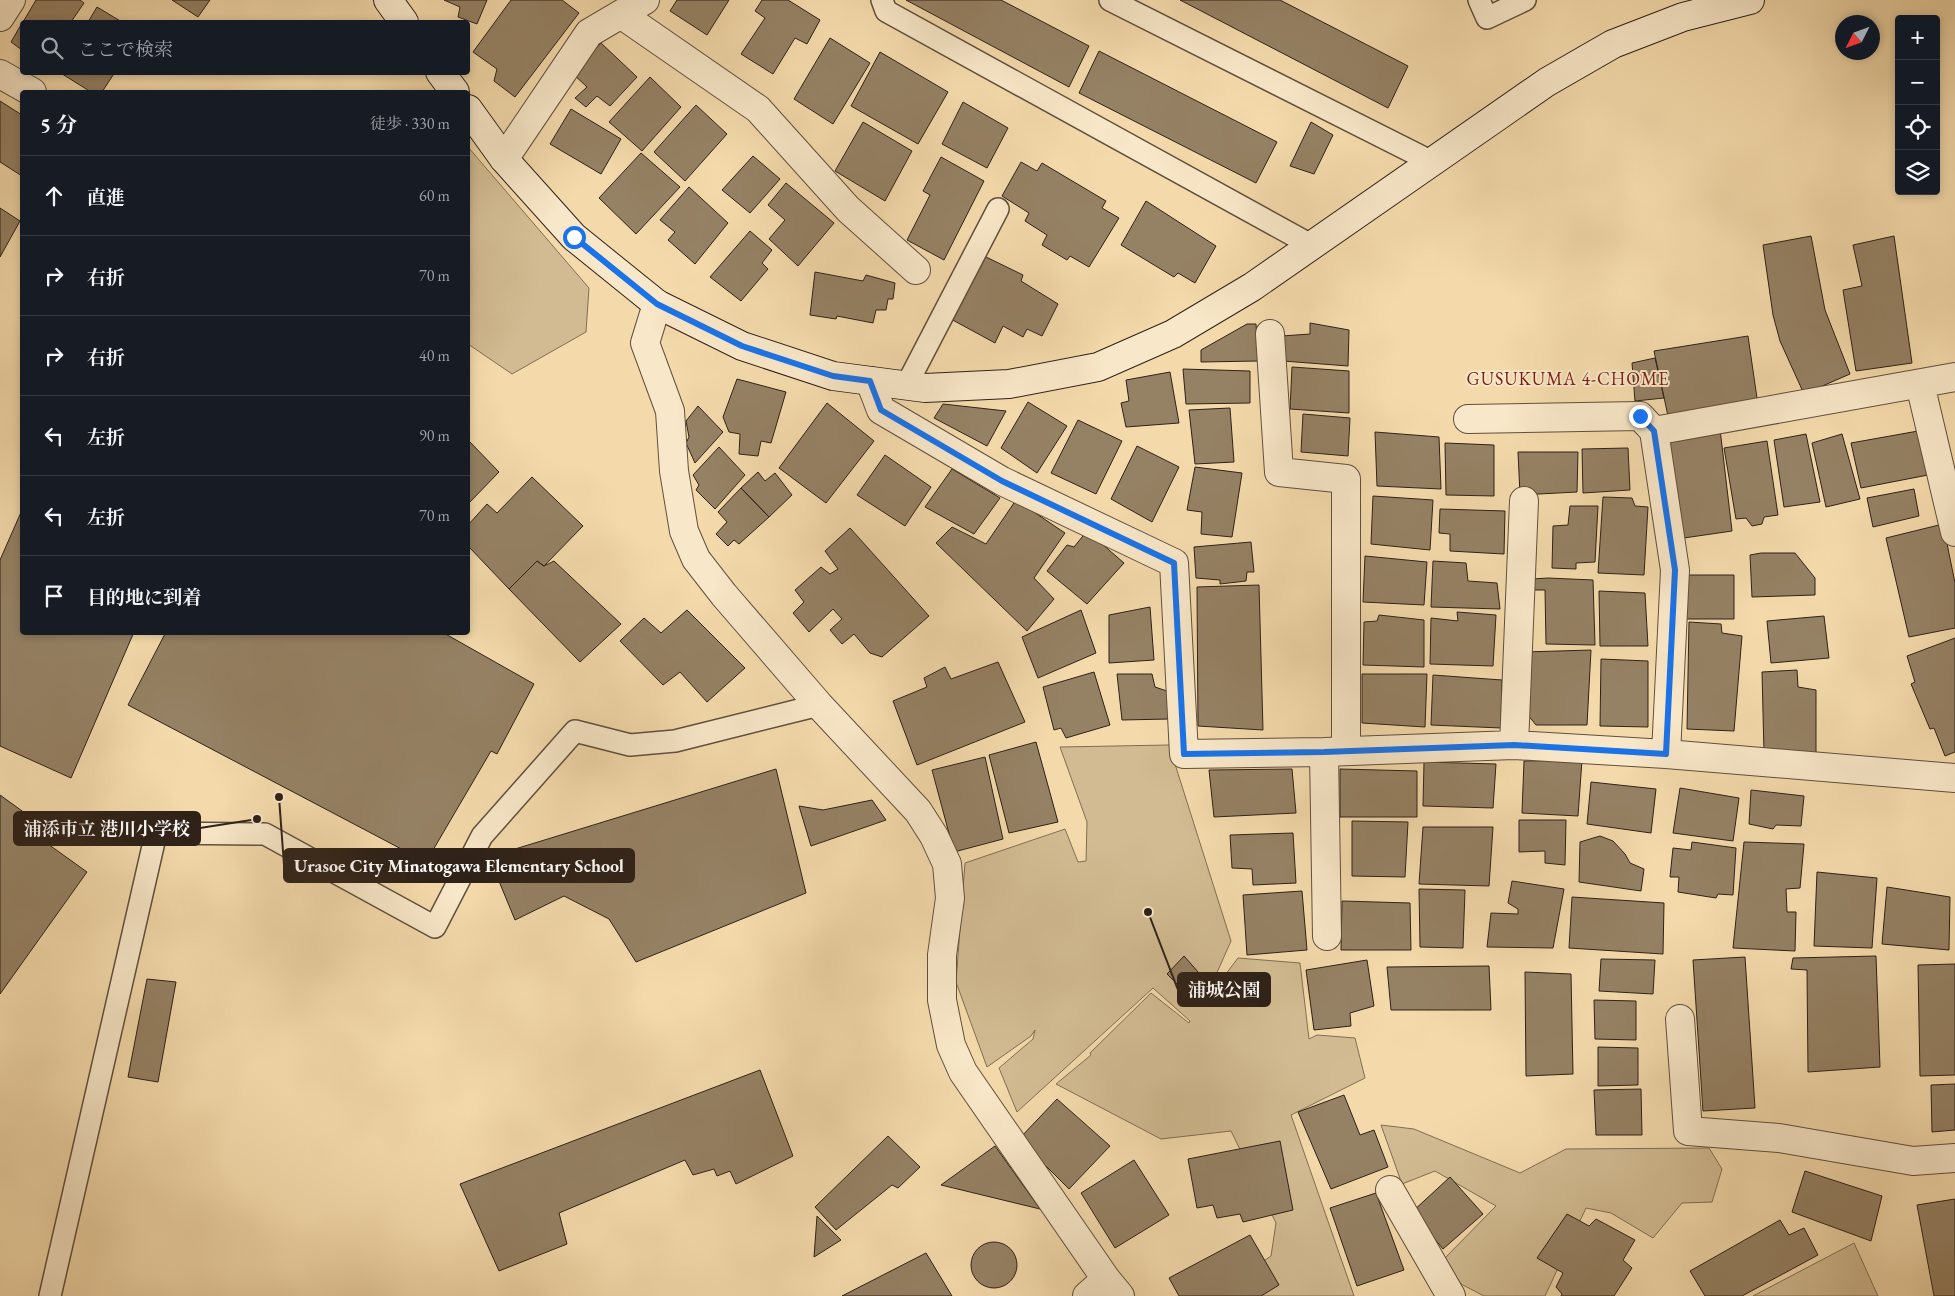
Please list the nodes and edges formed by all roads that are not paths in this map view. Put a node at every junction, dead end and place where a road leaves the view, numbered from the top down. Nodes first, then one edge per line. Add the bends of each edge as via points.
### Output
1 (11, 0) edge
2 (388, 0) edge
3 (645, 0) edge
4 (882, 0) edge
5 (1110, 0) edge
6 (1479, 0) edge
7 (1525, 0) edge
8 (1750, 0) edge
9 (622, 15) junction
10 (0, 17) edge
11 (403, 20) edge
12 (0, 74) edge
13 (442, 75) edge
14 (28, 90) edge
15 (454, 90) edge
16 (470, 113) edge
17 (504, 159) junction
18 (1432, 162) junction
19 (998, 209) dead end
20 (1311, 245) junction
21 (916, 270) dead end
22 (657, 304) junction
23 (1270, 334) dead end
24 (1955, 377) edge
25 (870, 381) junction
26 (1920, 384) junction
27 (906, 386) junction
28 (1468, 419) dead end
29 (1654, 431) junction
30 (1524, 501) dead end
31 (1955, 532) edge
32 (819, 705) junction
33 (1514, 745) junction
34 (1335, 751) junction
35 (1666, 754) junction
36 (1955, 778) edge
37 (1327, 936) dead end
38 (1680, 1019) dead end
39 (1955, 1158) edge
40 (1390, 1190) dead end
41 (1104, 1290) edge
42 (50, 1296) edge
43 (1451, 1296) edge

1 - 10 street
2 - 11 street
3 - 9 street
4 - 20 lane via 886,11
5 - 18 lane
6 - 7 lane via 1487,18
8 - 18 street via 1683,18 1613,44 1548,82
9 - 17 street via 589,33
9 - 21 street via 758,109 848,209
12 - 14 street
13 - 15 street
16 - 17 street
17 - 22 street via 574,237
18 - 20 street
19 - 27 lane
20 - 27 street via 1173,334 1098,367 1009,384
22 - 25 street via 742,346 833,376
22 - 32 street via 645,343 670,411 674,471 684,531 696,559
23 - 34 street via 1279,472 1346,479
24 - 26 street
25 - 27 street
25 - 34 street via 881,410 1002,481 1174,563 1184,754
26 - 29 street
26 - 31 street
28 - 29 street via 1640,416
29 - 35 street via 1675,570
30 - 33 street
32 - 41 street via 918,812 934,836 947,864 950,898 942,955 942,1000 951,1045 963,1072
32 - 42 lane via 675,741 630,746 575,731 482,836 435,927 265,834 156,833
33 - 34 street
33 - 35 street
34 - 37 street
35 - 36 street
38 - 39 street via 1688,1131 1778,1138 1913,1161
40 - 43 street

